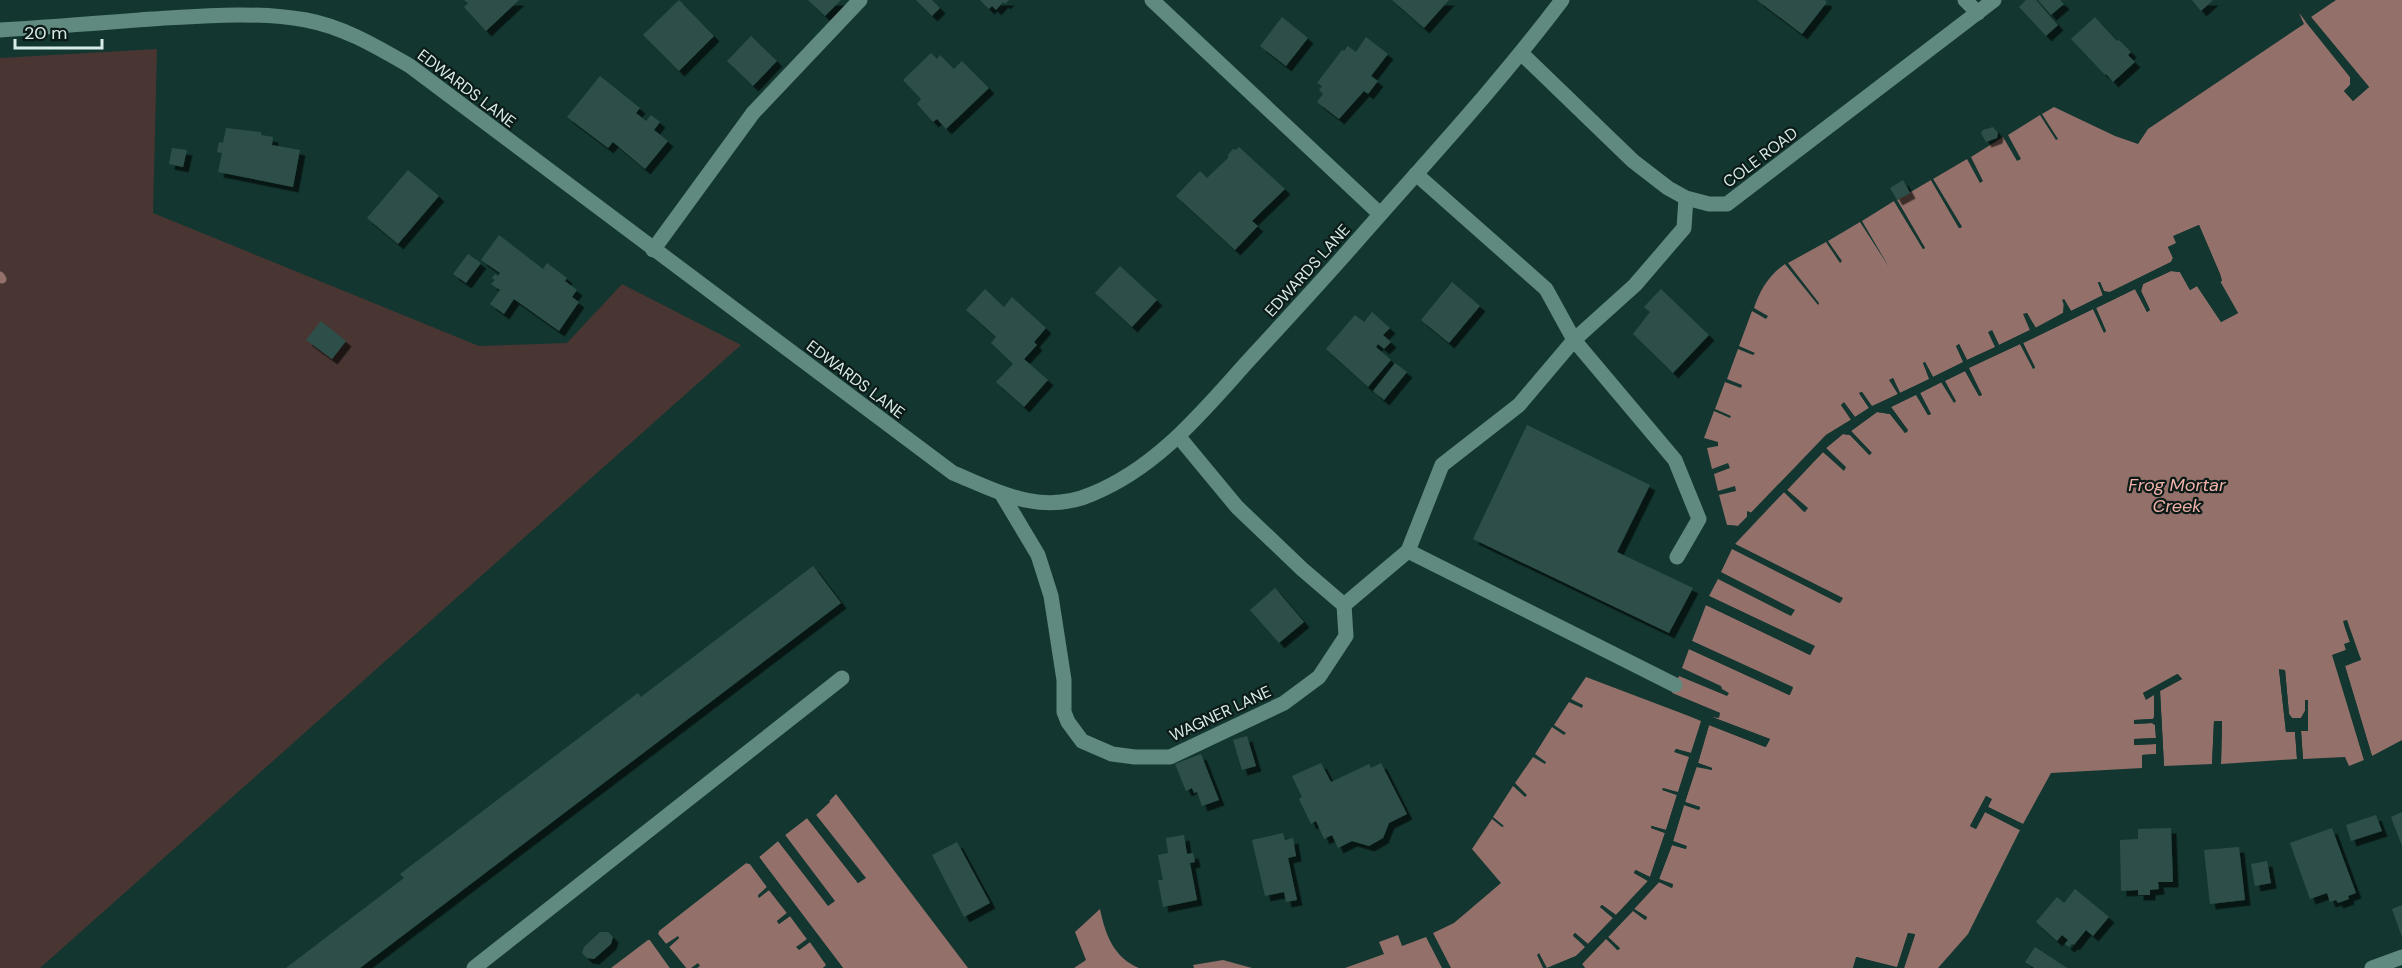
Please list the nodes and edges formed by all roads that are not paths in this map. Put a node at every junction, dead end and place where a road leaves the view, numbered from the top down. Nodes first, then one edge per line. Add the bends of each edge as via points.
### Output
1 (860, 0) edge
2 (1152, 0) edge
3 (1562, 0) edge
4 (1965, 0) edge
5 (1994, 0) edge
6 (1978, 13) junction
7 (0, 30) edge
8 (1522, 54) junction
9 (1416, 174) junction
10 (1686, 198) junction
11 (1380, 214) junction
12 (654, 250) junction
13 (1574, 340) junction
14 (1179, 437) junction
15 (1001, 493) junction
16 (1408, 551) junction
17 (1677, 557) dead end
18 (1344, 605) junction
19 (842, 678) dead end
20 (1675, 685) dead end
21 (2402, 957) edge
22 (474, 968) edge
23 (2372, 968) edge

1 - 12 street via 753,113
2 - 11 street
3 - 8 street, EDWARDS LANE
4 - 6 street
5 - 6 street, COLE ROAD
6 - 10 street, COLE ROAD via 1728,204
7 - 12 street, EDWARDS LANE via 262,15 340,30 410,66
8 - 9 street, EDWARDS LANE
8 - 10 street, COLE ROAD via 1633,161
9 - 11 street, EDWARDS LANE
9 - 13 street via 1546,289
10 - 13 street via 1684,228 1635,285
11 - 14 street, EDWARDS LANE
12 - 15 street, EDWARDS LANE via 953,473
13 - 16 street via 1519,405 1442,465
13 - 17 street via 1675,460 1699,519
14 - 15 street, EDWARDS LANE via 1137,469 1090,495 1027,503
14 - 18 street via 1237,507
15 - 18 street, WAGNER LANE via 1038,555 1051,597 1068,722 1082,741 1112,754 1170,757 1284,703 1319,676 1346,636
16 - 18 street
16 - 20 street
19 - 22 street
21 - 23 street

